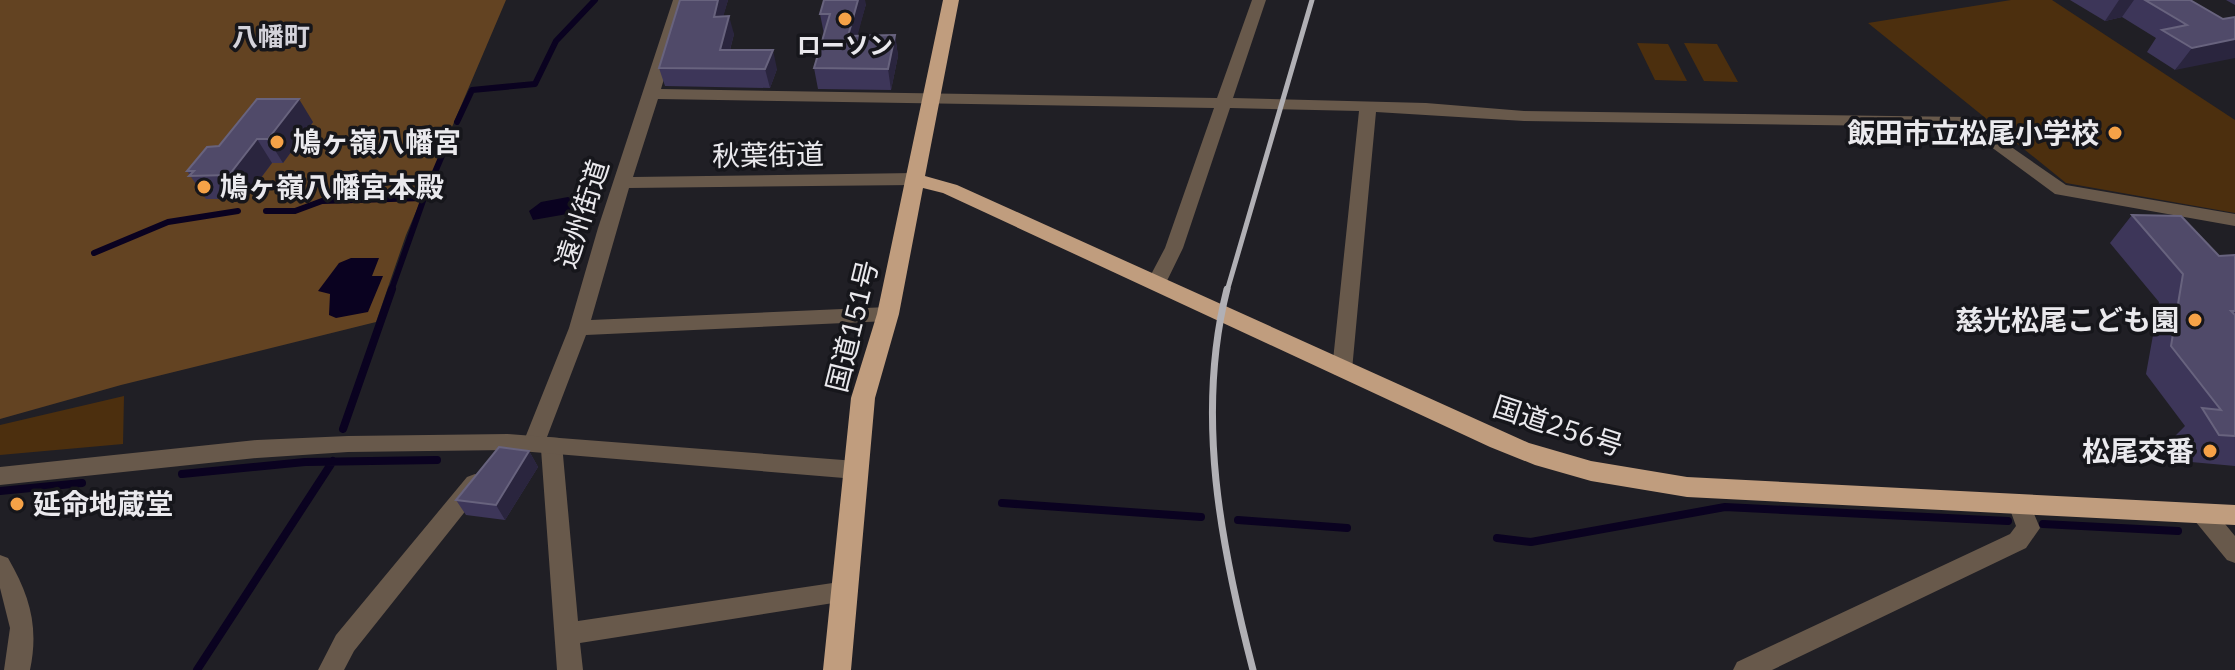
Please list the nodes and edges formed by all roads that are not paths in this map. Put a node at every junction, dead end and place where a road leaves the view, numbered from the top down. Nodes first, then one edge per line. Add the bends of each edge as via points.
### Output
1 (680, 0) edge
2 (951, 0) edge
3 (1259, 0) edge
4 (652, 94) junction
5 (931, 98) junction
6 (1223, 103) junction
7 (1368, 108) junction
8 (914, 179) junction
9 (623, 183) junction
10 (2235, 220) edge
11 (1156, 284) junction
12 (888, 314) junction
13 (579, 328) junction
14 (1342, 370) junction
15 (508, 442) junction
16 (543, 444) junction
17 (856, 470) junction
18 (0, 476) edge
19 (2019, 504) junction
20 (2203, 514) junction
21 (2235, 515) edge
22 (2235, 553) edge
23 (0, 565) edge
24 (846, 591) junction
25 (567, 634) junction
26 (17, 670) edge
27 (331, 670) edge
28 (570, 670) edge
29 (837, 670) edge
30 (1746, 670) edge

1 - 4 street, 遠州街道
2 - 5 highway, 国道151号
3 - 6 street
4 - 5 street
4 - 9 street, 遠州街道
5 - 6 street
5 - 8 highway, 国道151号
6 - 7 street
6 - 11 street via 1174,248
7 - 10 street via 1524,116 1968,122 2061,190
7 - 14 street
8 - 9 street, 秋葉街道
8 - 11 highway, 国道256号 via 950,189
8 - 12 highway, 国道151号
9 - 13 street, 遠州街道
11 - 14 highway, 国道256号
12 - 13 street
12 - 17 highway, 国道151号 via 863,398
13 - 16 street, 遠州街道
14 - 19 highway, 国道256号 via 1522,451 1624,480
15 - 16 street
15 - 18 street via 257,449
15 - 27 street via 345,643
16 - 17 street
16 - 25 street, 遠州街道
17 - 24 highway, 国道151号
19 - 20 highway, 国道256号
19 - 30 street via 2028,528 2018,541
20 - 21 highway, 国道256号
20 - 22 street
23 - 26 street via 21,602 24,634
24 - 25 street
24 - 29 highway, 国道151号
25 - 28 street, 遠州街道

